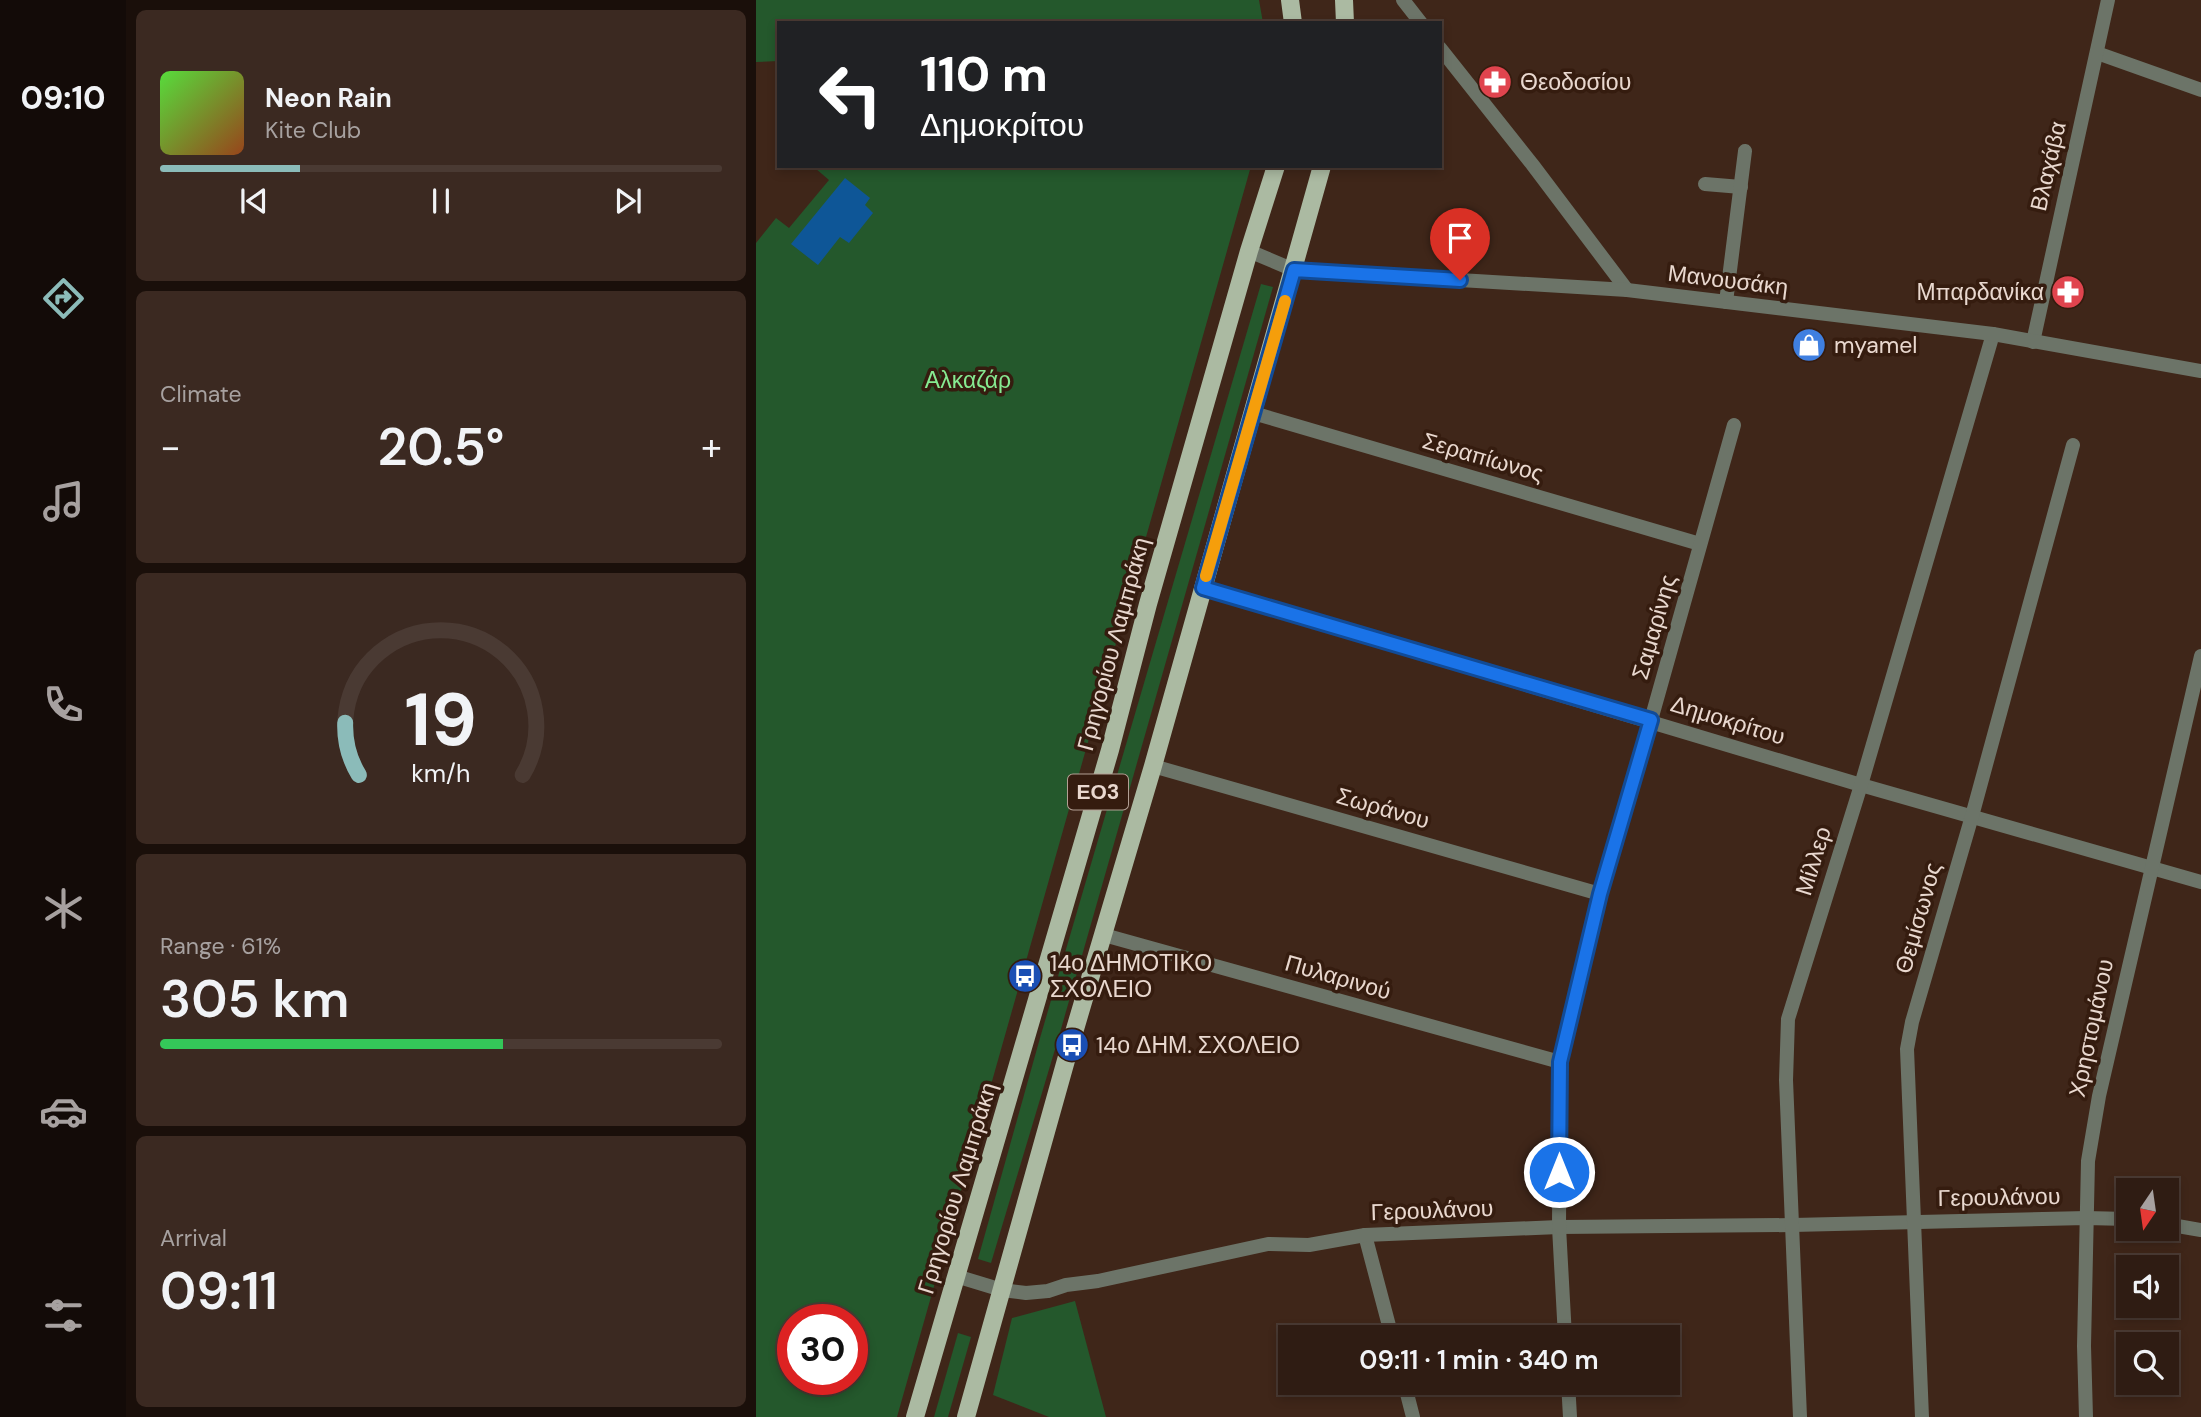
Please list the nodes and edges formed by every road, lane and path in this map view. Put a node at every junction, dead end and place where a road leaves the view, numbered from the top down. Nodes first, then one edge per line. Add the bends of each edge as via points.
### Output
1 (1290, 0) edge
2 (1344, 0) edge
3 (1403, 0) edge
4 (2108, 0) edge
5 (1293, 21) edge
6 (1345, 21) edge
7 (1419, 21) edge
8 (1442, 51) edge
9 (2097, 53) junction
10 (2201, 90) edge
11 (1745, 151) dead end
12 (1275, 168) edge
13 (1321, 168) edge
14 (1705, 184) dead end
15 (1741, 187) junction
16 (1249, 251) junction
17 (1294, 270) junction
18 (1627, 290) junction
19 (1726, 302) junction
20 (1993, 334) junction
21 (2033, 342) junction
22 (2201, 371) edge
23 (1253, 412) junction
24 (1734, 425) dead end
25 (2073, 445) dead end
26 (1700, 544) junction
27 (1203, 588) junction
28 (2201, 656) edge
29 (1651, 720) junction
30 (1153, 766) junction
31 (1861, 785) junction
32 (1972, 817) junction
33 (2150, 868) junction
34 (2201, 882) edge
35 (1600, 894) junction
36 (1104, 935) junction
37 (1560, 1062) junction
38 (2086, 1218) junction
39 (2116, 1219) edge
40 (1914, 1222) junction
41 (1793, 1226) junction
42 (2179, 1226) edge
43 (1559, 1227) junction
44 (2201, 1230) edge
45 (1365, 1235) junction
46 (956, 1276) junction
47 (1002, 1290) junction
48 (1389, 1325) edge
49 (1564, 1325) edge
50 (1407, 1395) edge
51 (1569, 1395) edge
52 (915, 1417) edge
53 (965, 1417) edge
54 (1413, 1417) edge
55 (1570, 1417) edge
56 (1800, 1417) edge
57 (1922, 1417) edge
58 (2086, 1417) edge

1 - 5 main road
2 - 6 main road
3 - 7 street
4 - 9 street, Βλαχάβα
8 - 18 street
9 - 10 street
9 - 21 street, Βλαχάβα
11 - 15 street
12 - 16 main road, Γρηγορίου Λαμπράκη / ΕΟ3
13 - 17 main road, ΕΟ3
14 - 15 street
15 - 19 street
16 - 17 street, Μανουσάκη
16 - 46 main road, Γρηγορίου Λαμπράκη / ΕΟ3 via 1110,750
17 - 18 street, Μανουσάκη
17 - 23 main road, ΕΟ3
18 - 19 street, Μανουσάκη
19 - 20 street, Μανουσάκη
20 - 21 street, Μανουσάκη
20 - 31 street, Μίλλερ
21 - 22 street, Μανουσάκη
23 - 26 street, Σεραπίωνος
23 - 27 main road, ΕΟ3
24 - 26 street, Σαμαρίνης
25 - 32 street, Θεμίσωνος
26 - 29 street, Σαμαρίνης
27 - 29 street, Δημοκρίτου
27 - 30 main road, ΕΟ3
28 - 33 street, Χρηστομάνου
29 - 31 street, Δημοκρίτου
29 - 35 street, Σαμαρίνης
30 - 35 street, Σωράνου
30 - 36 main road, ΕΟ3
31 - 32 street, Δημοκρίτου
31 - 41 street, Μίλλερ via 1788,1019
32 - 33 street, Δημοκρίτου
32 - 40 street, Θεμίσωνος via 1907,1049
33 - 34 street, Δημοκρίτου
33 - 38 street, Χρηστομάνου via 2099,1096 2088,1161
35 - 37 street, Σαμαρίνης
36 - 37 street, Πυλαρινού
36 - 47 main road, ΕΟ3
37 - 43 street, Σαμαρίνης
38 - 39 street, Γερουλάνου
38 - 40 street, Γερουλάνου
38 - 58 street, Χρηστομάνου
40 - 41 street, Γερουλάνου
40 - 57 street, Θεμίσωνος
41 - 43 street, Γερουλάνου
41 - 56 street, Μίλλερ
42 - 44 street
43 - 45 street, Γερουλάνου
43 - 49 street, Σαμαρίνης
45 - 47 street, Γερουλάνου via 1309,1245 1268,1244 1048,1291
45 - 48 street
46 - 47 street, Γερουλάνου
46 - 52 main road, Γρηγορίου Λαμπράκη / ΕΟ3
47 - 53 main road, ΕΟ3
50 - 54 street
51 - 55 street

